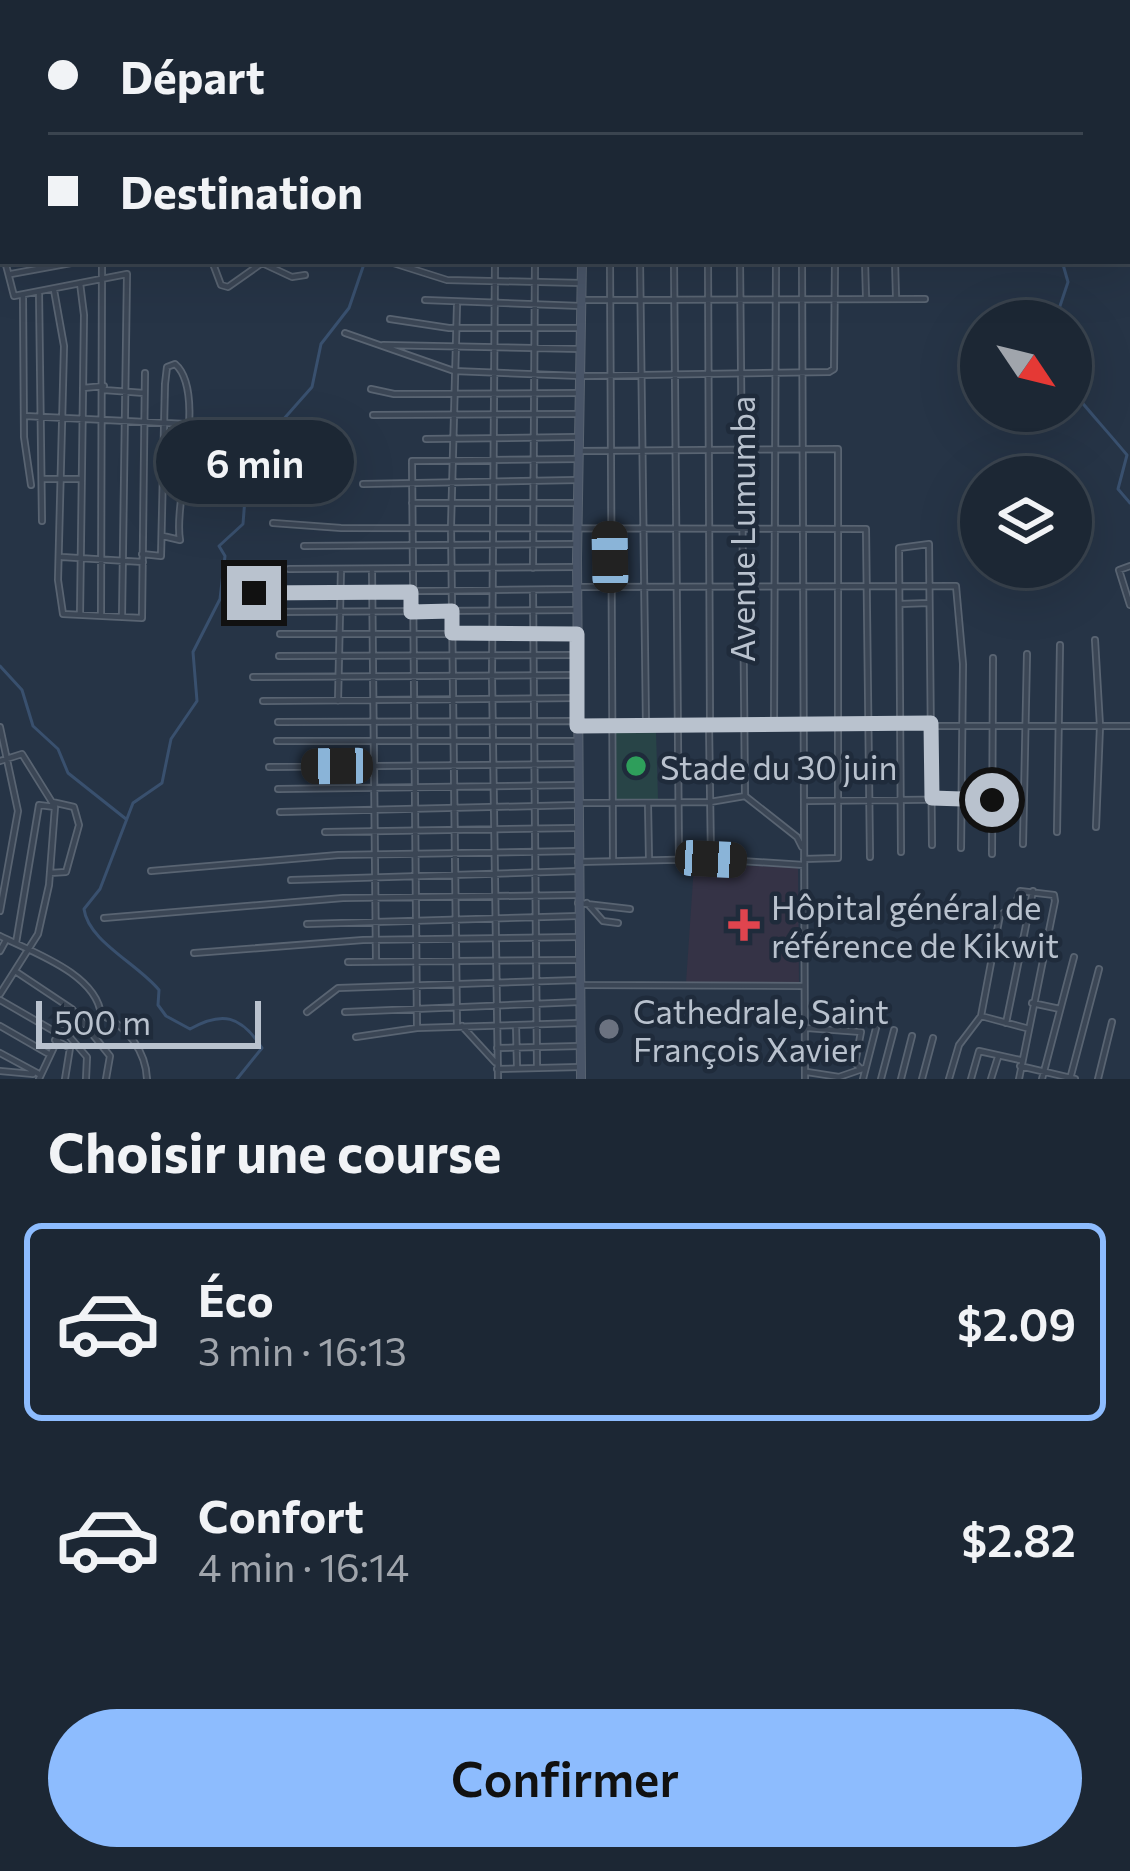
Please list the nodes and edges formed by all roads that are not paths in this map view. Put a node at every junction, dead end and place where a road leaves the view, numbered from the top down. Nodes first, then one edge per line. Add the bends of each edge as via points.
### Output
1 (6, 264) edge
2 (65, 264) edge
3 (102, 264) edge
4 (213, 264) edge
5 (261, 264) edge
6 (264, 264) edge
7 (396, 264) edge
8 (495, 264) edge
9 (535, 264) edge
10 (554, 264) edge
11 (582, 264) edge
12 (610, 264) edge
13 (640, 264) edge
14 (674, 264) edge
15 (708, 264) edge
16 (740, 264) edge
17 (776, 264) edge
18 (802, 264) edge
19 (835, 264) edge
20 (865, 264) edge
21 (895, 264) edge
22 (9, 274) junction
23 (305, 275) dead end
24 (104, 276) junction
25 (80, 283) junction
26 (494, 283) junction
27 (535, 283) junction
28 (554, 283) junction
29 (582, 283) junction
30 (54, 290) junction
31 (39, 292) junction
32 (23, 296) junction
33 (739, 297) junction
34 (776, 297) junction
35 (835, 297) junction
36 (866, 297) junction
37 (610, 298) junction
38 (641, 298) junction
39 (674, 298) junction
40 (707, 298) junction
41 (896, 298) junction
42 (803, 299) junction
43 (925, 299) dead end
44 (425, 300) dead end
45 (582, 303) junction
46 (457, 305) junction
47 (494, 305) junction
48 (535, 305) junction
49 (390, 319) dead end
50 (456, 328) junction
51 (555, 328) junction
52 (581, 328) junction
53 (494, 329) junction
54 (534, 329) junction
55 (345, 333) dead end
56 (379, 346) junction
57 (455, 348) junction
58 (494, 349) junction
59 (534, 349) junction
60 (554, 349) junction
61 (581, 349) junction
62 (454, 371) junction
63 (494, 371) junction
64 (534, 372) junction
65 (805, 372) junction
66 (145, 373) dead end
67 (775, 373) junction
68 (610, 374) junction
69 (642, 374) junction
70 (676, 374) junction
71 (707, 374) junction
72 (740, 374) junction
73 (580, 376) junction
74 (83, 388) junction
75 (104, 388) junction
76 (371, 388) dead end
77 (124, 390) junction
78 (144, 393) junction
79 (580, 393) junction
80 (453, 394) junction
81 (493, 394) junction
82 (534, 394) junction
83 (580, 414) junction
84 (373, 415) dead end
85 (493, 415) junction
86 (534, 415) junction
87 (25, 416) junction
88 (44, 416) junction
89 (63, 416) junction
90 (82, 416) junction
91 (104, 416) junction
92 (452, 416) junction
93 (125, 421) junction
94 (145, 422) junction
95 (166, 423) junction
96 (186, 424) junction
97 (579, 437) junction
98 (452, 438) junction
99 (492, 438) junction
100 (534, 438) junction
101 (426, 439) dead end
102 (804, 449) junction
103 (676, 450) junction
104 (739, 450) junction
105 (774, 450) junction
106 (642, 451) junction
107 (707, 451) junction
108 (609, 452) junction
109 (579, 455) junction
110 (452, 460) junction
111 (493, 460) junction
112 (534, 460) junction
113 (62, 478) junction
114 (44, 479) junction
115 (82, 479) junction
116 (452, 480) junction
117 (493, 480) junction
118 (534, 480) junction
119 (578, 480) junction
120 (412, 481) junction
121 (31, 484) dead end
122 (363, 484) dead end
123 (104, 486) junction
124 (124, 488) junction
125 (533, 502) junction
126 (412, 503) junction
127 (452, 503) junction
128 (492, 503) junction
129 (578, 503) junction
130 (42, 521) dead end
131 (273, 523) dead end
132 (533, 525) junction
133 (411, 526) junction
134 (451, 526) junction
135 (493, 526) junction
136 (577, 526) junction
137 (774, 526) junction
138 (805, 526) junction
139 (837, 526) junction
140 (644, 527) junction
141 (708, 527) junction
142 (740, 527) junction
143 (340, 528) junction
144 (610, 528) junction
145 (677, 528) junction
146 (163, 536) junction
147 (578, 544) junction
148 (533, 545) junction
149 (493, 546) junction
150 (304, 547) dead end
151 (411, 547) junction
152 (452, 547) junction
153 (339, 548) junction
154 (62, 557) junction
155 (82, 557) junction
156 (142, 558) junction
157 (102, 560) junction
158 (123, 562) junction
159 (1130, 566) edge
160 (577, 567) junction
161 (452, 568) junction
162 (493, 568) junction
163 (533, 568) junction
164 (289, 569) dead end
165 (341, 569) junction
166 (372, 569) junction
167 (412, 569) junction
168 (868, 584) junction
169 (709, 585) junction
170 (740, 585) junction
171 (773, 585) junction
172 (805, 585) junction
173 (836, 585) junction
174 (898, 585) junction
175 (929, 585) junction
176 (610, 586) junction
177 (644, 586) junction
178 (677, 586) junction
179 (577, 588) junction
180 (533, 590) junction
181 (452, 591) junction
182 (493, 591) junction
183 (339, 592) junction
184 (371, 592) junction
185 (411, 592) junction
186 (254, 593) dead end
187 (929, 603) junction
188 (900, 604) junction
189 (1130, 605) edge
190 (533, 610) junction
191 (577, 610) junction
192 (452, 611) junction
193 (493, 611) junction
194 (270, 612) dead end
195 (371, 612) junction
196 (411, 612) junction
197 (339, 613) junction
198 (80, 614) junction
199 (101, 614) junction
200 (122, 617) junction
201 (452, 633) junction
202 (492, 633) junction
203 (532, 633) junction
204 (280, 634) dead end
205 (339, 634) junction
206 (370, 634) junction
207 (411, 634) junction
208 (577, 634) junction
209 (1095, 640) dead end
210 (1060, 645) dead end
211 (1027, 654) dead end
212 (532, 655) junction
213 (578, 655) junction
214 (279, 656) dead end
215 (492, 656) junction
216 (338, 657) junction
217 (411, 657) junction
218 (452, 657) junction
219 (370, 658) junction
220 (994, 658) dead end
221 (578, 675) junction
222 (532, 676) junction
223 (254, 677) dead end
224 (452, 677) junction
225 (492, 677) junction
226 (411, 678) junction
227 (339, 679) junction
228 (371, 679) junction
229 (533, 698) junction
230 (578, 698) junction
231 (411, 699) junction
232 (492, 699) junction
233 (371, 700) junction
234 (452, 700) junction
235 (263, 701) dead end
236 (338, 701) junction
237 (532, 721) junction
238 (278, 722) dead end
239 (452, 722) junction
240 (492, 722) junction
241 (370, 723) junction
242 (411, 723) junction
243 (577, 723) junction
244 (868, 723) junction
245 (931, 723) junction
246 (962, 723) junction
247 (742, 724) junction
248 (804, 724) junction
249 (837, 724) junction
250 (900, 724) junction
251 (993, 724) junction
252 (1025, 724) junction
253 (679, 725) junction
254 (710, 725) junction
255 (773, 725) junction
256 (1060, 725) junction
257 (611, 726) junction
258 (646, 726) junction
259 (1100, 726) junction
260 (1130, 726) edge
261 (0, 727) edge
262 (277, 741) dead end
263 (578, 741) junction
264 (452, 742) junction
265 (492, 742) junction
266 (533, 742) junction
267 (411, 743) junction
268 (371, 744) junction
269 (3, 759) edge
270 (533, 763) junction
271 (578, 764) junction
272 (371, 765) junction
273 (492, 765) junction
274 (269, 766) dead end
275 (411, 766) junction
276 (452, 766) junction
277 (578, 785) junction
278 (493, 787) junction
279 (533, 787) junction
280 (452, 788) junction
281 (278, 789) dead end
282 (372, 789) junction
283 (412, 789) junction
284 (745, 796) junction
285 (932, 798) junction
286 (962, 799) junction
287 (868, 800) junction
288 (900, 800) junction
289 (992, 800) junction
290 (806, 801) junction
291 (836, 801) junction
292 (611, 802) junction
293 (710, 802) junction
294 (680, 803) junction
295 (54, 804) junction
296 (578, 804) junction
297 (648, 804) junction
298 (533, 806) junction
299 (493, 807) junction
300 (412, 808) junction
301 (453, 808) junction
302 (372, 809) junction
303 (280, 812) dead end
304 (1096, 827) dead end
305 (578, 828) junction
306 (373, 830) junction
307 (534, 830) junction
308 (412, 831) junction
309 (452, 831) junction
310 (494, 831) junction
311 (325, 832) dead end
312 (1057, 832) dead end
313 (932, 844) dead end
314 (1023, 844) dead end
315 (961, 848) dead end
316 (804, 849) junction
317 (535, 852) junction
318 (901, 852) dead end
319 (494, 853) junction
320 (374, 854) junction
321 (413, 854) junction
322 (453, 854) junction
323 (992, 854) dead end
324 (870, 857) dead end
325 (711, 859) junction
326 (680, 860) junction
327 (613, 861) junction
328 (650, 861) junction
329 (578, 862) junction
330 (804, 862) junction
331 (151, 871) dead end
332 (494, 872) junction
333 (535, 872) junction
334 (49, 873) junction
335 (454, 873) junction
336 (374, 874) junction
337 (413, 874) junction
338 (291, 880) dead end
339 (1033, 891) junction
340 (535, 895) junction
341 (454, 896) junction
342 (494, 896) junction
343 (413, 897) junction
344 (374, 898) junction
345 (581, 900) junction
346 (630, 909) dead end
347 (0, 911) edge
348 (579, 916) junction
349 (535, 917) junction
350 (104, 918) dead end
351 (454, 918) junction
352 (495, 918) junction
353 (414, 919) junction
354 (375, 920) junction
355 (618, 923) dead end
356 (307, 924) dead end
357 (579, 937) junction
358 (3, 938) edge
359 (495, 938) junction
360 (535, 938) junction
361 (414, 939) junction
362 (454, 939) junction
363 (376, 940) junction
364 (16, 943) junction
365 (27, 949) junction
366 (0, 951) edge
367 (194, 953) dead end
368 (1074, 957) dead end
369 (536, 959) junction
370 (579, 960) junction
371 (376, 961) junction
372 (495, 961) junction
373 (348, 962) dead end
374 (415, 962) junction
375 (455, 962) junction
376 (1099, 969) dead end
377 (15, 970) junction
378 (536, 982) junction
379 (579, 982) junction
380 (496, 983) junction
381 (455, 984) junction
382 (415, 985) junction
383 (805, 986) junction
384 (0, 997) edge
385 (579, 1002) junction
386 (496, 1003) junction
387 (537, 1003) junction
388 (1032, 1003) junction
389 (456, 1004) junction
390 (416, 1005) junction
391 (72, 1009) junction
392 (1060, 1009) junction
393 (307, 1012) dead end
394 (345, 1012) dead end
395 (981, 1016) junction
396 (1112, 1022) dead end
397 (579, 1023) junction
398 (1006, 1023) junction
399 (537, 1024) junction
400 (516, 1025) junction
401 (0, 1026) edge
402 (460, 1026) junction
403 (496, 1026) junction
404 (417, 1028) junction
405 (805, 1028) junction
406 (876, 1028) dead end
407 (1026, 1028) junction
408 (894, 1030) dead end
409 (59, 1034) junction
410 (912, 1036) dead end
411 (356, 1037) dead end
412 (933, 1038) dead end
413 (580, 1046) junction
414 (538, 1047) junction
415 (497, 1048) junction
416 (517, 1048) junction
417 (0, 1053) edge
418 (48, 1054) junction
419 (998, 1058) junction
420 (1020, 1063) junction
421 (497, 1067) junction
422 (580, 1067) junction
423 (537, 1068) junction
424 (518, 1069) junction
425 (863, 1069) junction
426 (0, 1070) edge
427 (1044, 1070) junction
428 (805, 1075) edge
429 (39, 1077) edge
430 (65, 1079) edge
431 (86, 1079) edge
432 (106, 1079) edge
433 (147, 1079) edge
434 (498, 1079) edge
435 (581, 1079) edge
436 (863, 1079) edge
437 (880, 1079) edge
438 (901, 1079) edge
439 (922, 1079) edge
440 (949, 1079) edge
441 (970, 1079) edge
442 (992, 1079) edge
443 (1019, 1079) edge
444 (1042, 1079) edge
445 (1072, 1079) edge
446 (1098, 1079) edge

1 - 22 street
2 - 22 street
3 - 24 street
4 - 5 street via 228,287
6 - 23 street
7 - 26 street via 447,280
8 - 26 street
9 - 27 street
10 - 28 street
11 - 29 main road
12 - 37 street
13 - 38 street
14 - 39 street
15 - 40 street
16 - 33 street, Avenue Lumumba
17 - 34 street
18 - 42 street
19 - 35 street
20 - 36 street
21 - 41 street
22 - 32 street via 12,295
24 - 25 street
24 - 75 street
24 - 77 street via 127,274
25 - 30 street
25 - 74 street
26 - 27 street
26 - 47 street
27 - 28 street
27 - 48 street
28 - 29 street
29 - 45 main road
30 - 31 street
30 - 89 street
31 - 32 street
31 - 88 street
32 - 87 street
33 - 34 street
33 - 40 street
33 - 72 street, Avenue Lumumba
34 - 42 street
34 - 67 street
35 - 36 street
35 - 42 street
35 - 65 street via 834,369
36 - 41 street
37 - 38 street
37 - 45 street
37 - 68 street
38 - 39 street
38 - 69 street
39 - 40 street
39 - 70 street
40 - 71 street
41 - 43 street
42 - 65 street
44 - 46 street
45 - 48 street
45 - 52 main road
46 - 47 street
46 - 50 street
47 - 48 street
47 - 53 street
48 - 54 street
49 - 50 street
50 - 53 street
50 - 57 street
51 - 52 street
51 - 54 street
51 - 60 street
52 - 61 main road
53 - 54 street
53 - 58 street
54 - 59 street
55 - 56 street
56 - 57 street
56 - 62 street
57 - 58 street
57 - 62 street
58 - 59 street
58 - 63 street
59 - 60 street
59 - 64 street
60 - 61 street
61 - 73 main road
62 - 63 street
62 - 80 street
63 - 64 street
63 - 81 street
64 - 73 street
64 - 82 street
65 - 67 street
65 - 102 street
66 - 78 street
67 - 72 street
67 - 105 street
68 - 69 street
68 - 73 street
68 - 108 street
69 - 70 street
69 - 106 street
70 - 71 street
70 - 103 street
71 - 72 street
71 - 107 street
72 - 104 street, Avenue Lumumba
73 - 79 main road
74 - 75 street
74 - 90 street
75 - 77 street
75 - 91 street
76 - 80 street
77 - 78 street
77 - 93 street
78 - 94 street
79 - 82 street
79 - 83 main road
80 - 81 street
80 - 92 street
81 - 82 street
81 - 85 street
82 - 86 street
83 - 86 street
83 - 97 main road
84 - 92 street
85 - 86 street
85 - 92 street
85 - 99 street
86 - 100 street
87 - 88 street
87 - 121 street
88 - 89 street
88 - 114 street
89 - 90 street
89 - 113 street
90 - 91 street
90 - 115 street
91 - 93 street
91 - 123 street
92 - 98 street
93 - 94 street
93 - 124 street
94 - 95 street
94 - 156 street
95 - 96 street
95 - 96 street via 166,370 175,364 185,381
95 - 146 street
96 - 146 street via 180,540
97 - 100 street
97 - 109 main road
98 - 99 street
98 - 101 street
98 - 110 street
99 - 100 street
99 - 111 street
100 - 112 street
102 - 105 street
102 - 138 street
102 - 139 street via 838,449
103 - 106 street
103 - 107 street
103 - 145 street
104 - 105 street
104 - 107 street
104 - 142 street, Avenue Lumumba
105 - 137 street
106 - 108 street
106 - 140 street
107 - 141 street
108 - 109 street
108 - 144 street
109 - 112 street
109 - 119 main road
110 - 111 street
110 - 116 street
110 - 120 street via 412,461
111 - 112 street
111 - 117 street
112 - 118 street
113 - 114 street
113 - 115 street
113 - 154 street
114 - 130 street
115 - 155 street
116 - 117 street
116 - 120 street
116 - 127 street
117 - 118 street
117 - 128 street
118 - 119 street
118 - 125 street
119 - 129 main road
120 - 122 street
120 - 126 street
123 - 124 street
123 - 157 street
124 - 158 street
125 - 128 street
125 - 129 street
125 - 132 street
126 - 127 street
126 - 133 street
127 - 128 street
127 - 134 street
128 - 135 street
129 - 136 main road
131 - 143 street
132 - 135 street
132 - 136 street
132 - 148 street
133 - 134 street
133 - 143 street
133 - 151 street
134 - 135 street
134 - 152 street
135 - 149 street
136 - 144 street
136 - 147 main road
137 - 138 street
137 - 142 street
137 - 171 street
138 - 139 street
138 - 172 street
139 - 168 street via 866,529
139 - 173 street
140 - 144 street
140 - 145 street
140 - 177 street
141 - 142 street
141 - 145 street
141 - 169 street
142 - 170 street, Avenue Lumumba
143 - 153 street
144 - 176 street
145 - 178 street
146 - 156 street via 161,556
147 - 148 street
147 - 160 main road
148 - 149 street
148 - 163 street
149 - 152 street
149 - 162 street
150 - 153 street
151 - 152 street
151 - 153 street
151 - 167 street
152 - 161 street
154 - 155 street
154 - 198 street via 63,614
155 - 157 street
155 - 198 street
156 - 158 street
156 - 200 street via 142,618
157 - 158 street
157 - 199 street
158 - 200 street
159 - 189 street via 1118,570
160 - 163 street
160 - 179 main road
161 - 162 street
161 - 167 street
161 - 181 street
162 - 163 street
162 - 182 street
164 - 165 street
165 - 166 street
165 - 183 street
166 - 167 street
166 - 184 street
167 - 185 street
168 - 173 street
168 - 174 street
168 - 244 street
169 - 170 street
169 - 178 street
169 - 254 street
170 - 171 street
170 - 247 street, Avenue Lumumba
171 - 172 street
171 - 255 street
172 - 173 street
172 - 248 street
173 - 249 street
174 - 175 street
174 - 175 street via 899,548 929,544
174 - 188 street
175 - 187 street
175 - 246 street via 956,586 958,593
176 - 177 street
176 - 179 street
176 - 257 street
177 - 178 street
177 - 258 street
178 - 253 street
179 - 180 street
179 - 191 main road
180 - 182 street
180 - 190 street
181 - 182 street
181 - 185 street
181 - 192 street
182 - 193 street
183 - 184 street
183 - 186 street
183 - 197 street
184 - 185 street
184 - 195 street
185 - 196 street
187 - 188 street
187 - 245 street
188 - 250 street
190 - 191 street
190 - 193 street
190 - 203 street
191 - 208 main road
192 - 193 street
192 - 196 street
192 - 201 street
193 - 202 street
194 - 197 street
195 - 196 street
195 - 197 street
195 - 206 street
196 - 207 street
197 - 205 street
198 - 199 street
199 - 200 street
201 - 202 street
201 - 207 street
201 - 218 street
202 - 203 street
202 - 215 street
203 - 208 street
203 - 212 street
204 - 205 street
205 - 206 street
205 - 216 street
206 - 207 street
206 - 219 street
207 - 217 street
208 - 213 main road
209 - 259 street
210 - 256 street
211 - 252 street
212 - 213 street
212 - 215 street
212 - 222 street
213 - 221 main road
214 - 216 street
215 - 218 street
215 - 225 street
216 - 219 street
216 - 227 street
217 - 218 street
217 - 219 street
217 - 226 street
218 - 224 street
219 - 228 street
220 - 251 street
221 - 222 street
221 - 230 main road
222 - 225 street
222 - 229 street
223 - 227 street
224 - 225 street
224 - 226 street
224 - 234 street
225 - 232 street
226 - 228 street
226 - 231 street
227 - 228 street
227 - 236 street
228 - 233 street
229 - 230 street
229 - 232 street
229 - 237 street
230 - 243 main road
231 - 233 street
231 - 234 street
231 - 242 street
232 - 234 street
232 - 240 street
233 - 236 street
233 - 241 street
234 - 239 street
235 - 236 street
237 - 240 street
237 - 243 street
237 - 266 street
238 - 241 street
239 - 240 street
239 - 242 street
239 - 264 street
240 - 265 street
241 - 242 street
241 - 268 street
242 - 267 street
243 - 257 street
243 - 263 main road
244 - 249 street
244 - 250 street
244 - 287 street
245 - 246 street
245 - 250 street
245 - 285 street
246 - 251 street
246 - 286 street
247 - 254 street
247 - 255 street
247 - 284 street, Avenue Lumumba
248 - 249 street
248 - 255 street
248 - 290 street
249 - 291 street
250 - 288 street
251 - 252 street
251 - 289 street
252 - 256 street
252 - 314 street
253 - 254 street
253 - 258 street
253 - 294 street
254 - 293 street
256 - 259 street
256 - 312 street
257 - 258 street
257 - 292 street
259 - 260 street
259 - 304 street
261 - 269 street
262 - 268 street
263 - 266 street
263 - 271 main road
264 - 265 street
264 - 267 street
264 - 276 street
265 - 266 street
265 - 273 street
266 - 270 street
267 - 268 street
267 - 275 street
268 - 272 street
269 - 295 street via 22,754
269 - 347 street via 19,811
270 - 271 street
270 - 273 street
270 - 279 street
271 - 277 main road
272 - 274 street
272 - 275 street
272 - 282 street
273 - 276 street
273 - 278 street
275 - 276 street
275 - 283 street
276 - 280 street
277 - 279 street
277 - 296 main road
278 - 279 street
278 - 280 street
278 - 299 street
279 - 298 street
280 - 283 street
280 - 301 street
281 - 282 street
282 - 283 street
282 - 302 street
283 - 300 street
284 - 293 street
284 - 316 street
285 - 286 street
285 - 288 street
285 - 313 street
286 - 289 street
286 - 315 street
287 - 288 street
287 - 291 street
287 - 324 street
288 - 318 street
289 - 323 street
290 - 291 street
290 - 316 street
291 - 330 street via 838,858
292 - 296 street
292 - 297 street
292 - 327 street
293 - 294 street
293 - 325 street
294 - 297 street
294 - 326 street
295 - 334 street
295 - 334 street via 74,806 80,824 66,872
295 - 364 street via 38,805
296 - 298 street
296 - 305 main road
297 - 328 street
298 - 299 street
298 - 307 street
299 - 301 street
299 - 310 street
300 - 301 street
300 - 302 street
300 - 308 street
301 - 309 street
302 - 303 street
302 - 306 street
305 - 307 street
305 - 329 main road
306 - 308 street
306 - 311 street
306 - 320 street
307 - 310 street
307 - 317 street
308 - 309 street
308 - 321 street
309 - 310 street
309 - 322 street
310 - 319 street
316 - 330 street
317 - 319 street
317 - 329 street
317 - 333 street
319 - 322 street
319 - 332 street
320 - 321 street
320 - 331 street
320 - 336 street
321 - 322 street
321 - 337 street
322 - 335 street
325 - 326 street
325 - 330 street
326 - 328 street
327 - 328 street
327 - 329 street
329 - 333 street
329 - 345 main road
330 - 383 street
332 - 333 street
332 - 335 street
332 - 342 street
333 - 340 street
334 - 365 street via 38,934
335 - 337 street
335 - 341 street
336 - 337 street
336 - 338 street
336 - 344 street
337 - 343 street
339 - 388 street via 1055,901
339 - 395 street via 1020,891 1000,915
339 - 398 street
340 - 342 street
340 - 345 street
340 - 349 street
341 - 342 street
341 - 343 street
341 - 351 street
342 - 352 street
343 - 344 street
343 - 353 street
344 - 350 street
344 - 354 street
345 - 346 street
345 - 348 main road
345 - 355 street via 603,921
348 - 349 street
348 - 357 main road
349 - 352 street
349 - 360 street
351 - 352 street
351 - 353 street
351 - 362 street
352 - 359 street
353 - 354 street
353 - 361 street
354 - 356 street
354 - 363 street
357 - 360 street
357 - 370 main road
358 - 364 street
358 - 366 street
359 - 360 street
359 - 362 street
359 - 372 street
360 - 369 street
361 - 362 street
361 - 363 street
361 - 374 street
362 - 375 street
363 - 367 street
363 - 371 street
364 - 365 street
365 - 377 street
365 - 433 street via 85,984 101,1015 139,1050
368 - 392 street
369 - 370 street
369 - 372 street
369 - 378 street
370 - 379 main road
371 - 373 street
371 - 374 street
372 - 375 street
372 - 380 street
374 - 375 street
374 - 382 street
375 - 381 street
376 - 445 street
377 - 384 street
377 - 391 street
378 - 379 street
378 - 380 street
378 - 387 street
379 - 383 street
379 - 385 main road
380 - 381 street
380 - 386 street
381 - 382 street
381 - 389 street
382 - 390 street
382 - 393 street via 338,988
383 - 405 street
384 - 409 street
385 - 387 street
385 - 397 main road
386 - 387 street
386 - 389 street
386 - 403 street
387 - 399 street
388 - 392 street
388 - 407 street
389 - 390 street
389 - 402 street
390 - 394 street
390 - 404 street
391 - 409 street
391 - 432 street via 104,1042
392 - 427 street
395 - 398 street
395 - 440 street via 959,1046
396 - 446 street
397 - 399 street
397 - 413 main road
398 - 407 street
399 - 400 street
399 - 414 street
400 - 403 street
400 - 416 street
401 - 418 street
402 - 403 street
402 - 404 street
402 - 421 street
403 - 415 street
404 - 411 street
405 - 425 street via 861,1032 855,1063
405 - 428 street
406 - 425 street
407 - 420 street
408 - 437 street
409 - 418 street
409 - 430 street via 70,1052
409 - 431 street via 87,1057
410 - 438 street
412 - 439 street
413 - 414 street
413 - 422 main road
414 - 416 street
414 - 423 street
415 - 416 street
415 - 421 street
416 - 424 street
417 - 429 street
418 - 429 street
419 - 420 street
419 - 441 street via 979,1051
419 - 442 street
420 - 427 street
420 - 443 street
421 - 424 street
421 - 434 street
422 - 423 street
422 - 435 main road
423 - 424 street
425 - 428 street
425 - 436 street
426 - 429 street
427 - 444 street
427 - 445 street

